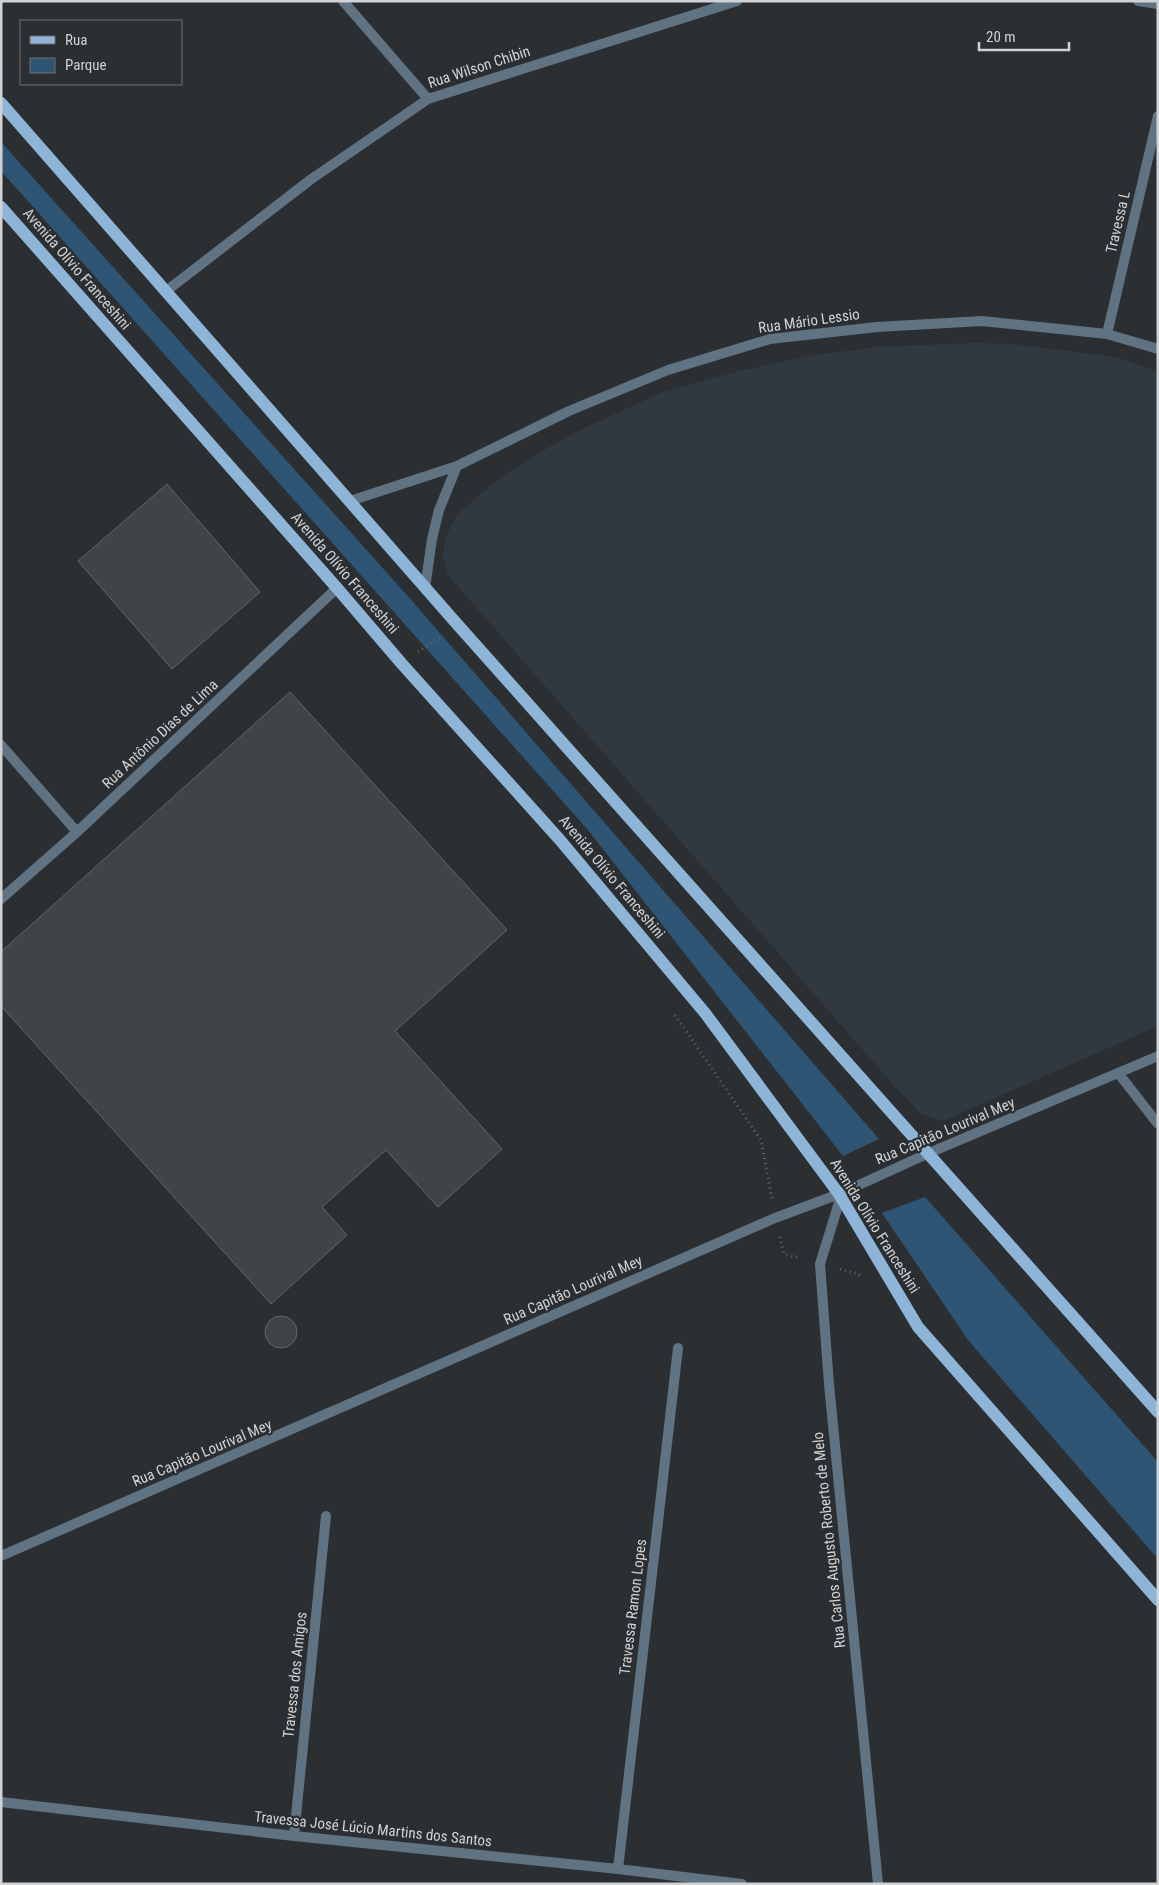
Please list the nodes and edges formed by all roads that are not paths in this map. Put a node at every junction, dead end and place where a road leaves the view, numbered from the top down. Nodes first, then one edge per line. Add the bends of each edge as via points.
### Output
1 (343, 1) edge
2 (737, 1) edge
3 (1138, 1) edge
4 (1158, 4) edge
5 (428, 99) junction
6 (1, 103) edge
7 (1158, 116) edge
8 (1, 207) edge
9 (164, 292) junction
10 (1107, 334) junction
11 (1158, 349) edge
12 (457, 466) junction
13 (350, 501) junction
14 (337, 588) junction
15 (426, 588) junction
16 (1, 745) edge
17 (77, 832) junction
18 (1, 899) edge
19 (1158, 1056) edge
20 (1119, 1074) junction
21 (1158, 1124) edge
22 (929, 1153) junction
23 (840, 1195) junction
24 (678, 1348) dead end
25 (1158, 1412) edge
26 (326, 1516) dead end
27 (1, 1556) edge
28 (1158, 1600) edge
29 (1, 1802) edge
30 (294, 1836) junction
31 (618, 1869) junction
32 (742, 1884) edge
33 (878, 1884) edge

1 - 5 street
2 - 5 street, Rua Wilson Chibin
3 - 4 street
5 - 9 street, Rua Wilson Chibin via 310,180
6 - 9 main road
7 - 10 street, Travessa L
8 - 14 main road, Avenida Olívio Franceshini
9 - 13 main road
10 - 11 street, Rua Mário Lessio
10 - 12 street, Rua Mário Lessio via 982,321 877,327 770,339 668,370 570,411
12 - 13 street, Rua Mário Lessio
12 - 15 street via 437,517
13 - 15 main road
14 - 17 street, Rua Antônio Dias de Lima
14 - 23 main road, Avenida Olívio Franceshini via 560,840 699,1005
15 - 22 main road
16 - 17 street
17 - 18 street, Rua Antônio Dias de Lima
19 - 20 street, Rua Capitão Lourival Mey
20 - 21 street
20 - 22 street, Rua Capitão Lourival Mey
22 - 23 street, Rua Capitão Lourival Mey
22 - 25 main road
23 - 27 street, Rua Capitão Lourival Mey via 775,1218
23 - 28 main road, Avenida Olívio Franceshini via 918,1327
23 - 33 street, Rua Carlos Augusto Roberto de Melo via 820,1264
24 - 31 street, Travessa Ramon Lopes
26 - 30 street, Travessa dos Amigos
29 - 30 street, Travessa José Lúcio Martins dos Santos
30 - 31 street, Travessa José Lúcio Martins dos Santos
31 - 32 street, Travessa José Lúcio Martins dos Santos

